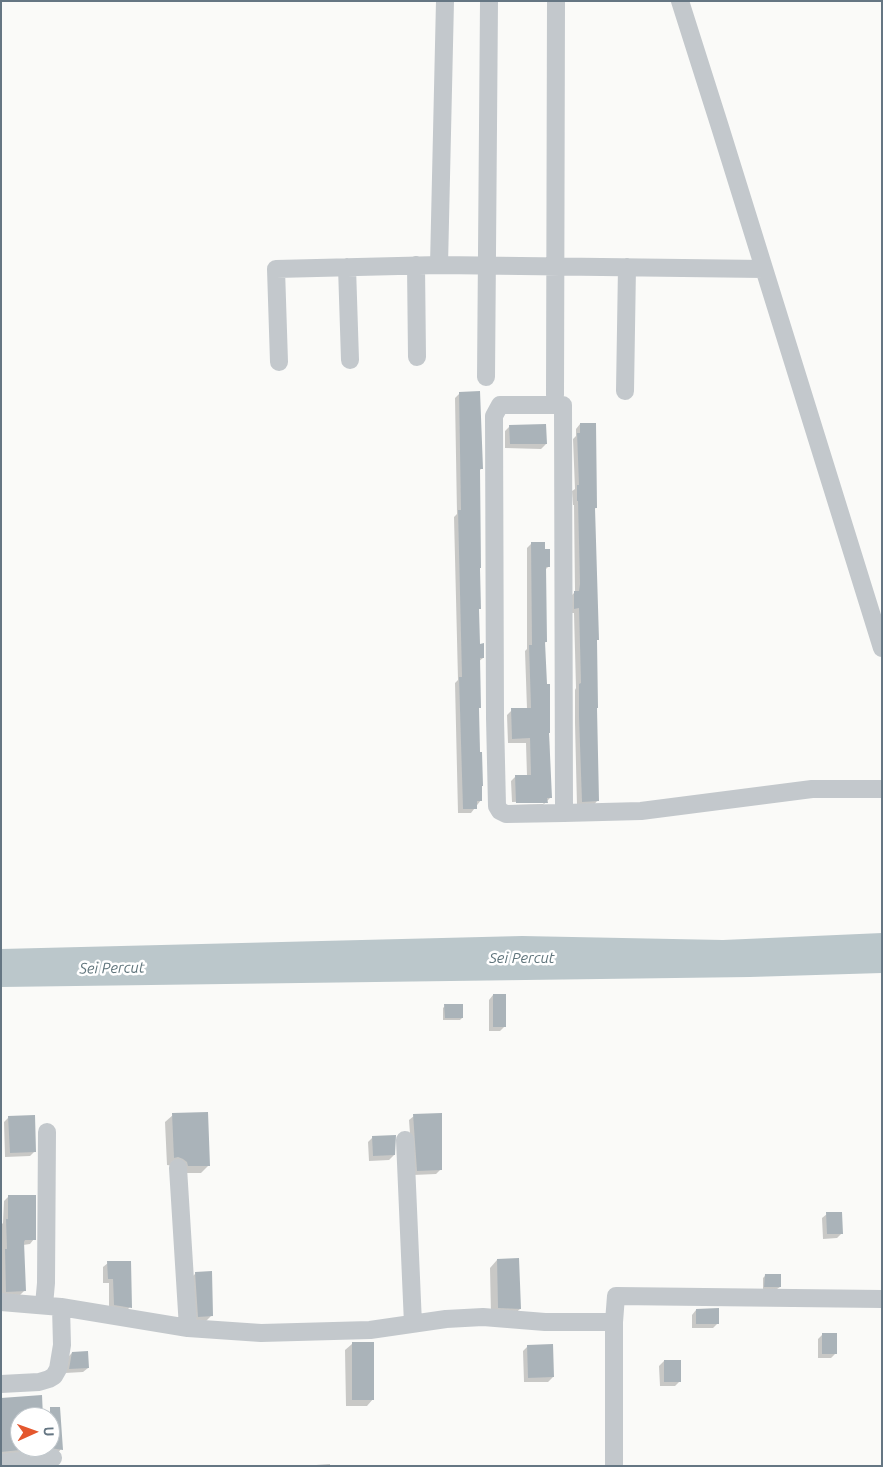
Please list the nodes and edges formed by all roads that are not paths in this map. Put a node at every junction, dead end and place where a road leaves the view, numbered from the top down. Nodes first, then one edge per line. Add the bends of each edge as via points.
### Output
1 (445, 1) edge
2 (489, 1) edge
3 (556, 1) edge
4 (680, 1) edge
5 (439, 264) junction
6 (416, 265) junction
7 (487, 266) junction
8 (555, 266) junction
9 (348, 268) junction
10 (627, 268) junction
11 (764, 269) junction
12 (417, 357) dead end
13 (350, 360) dead end
14 (279, 362) dead end
15 (486, 378) dead end
16 (625, 391) dead end
17 (555, 395) dead end
18 (882, 648) edge
19 (882, 789) edge
20 (564, 813) junction
21 (47, 1132) dead end
22 (405, 1140) dead end
23 (178, 1168) dead end
24 (882, 1299) edge
25 (1, 1302) edge
26 (52, 1306) junction
27 (614, 1322) junction
28 (413, 1324) junction
29 (188, 1328) junction
30 (1, 1384) edge
31 (53, 1458) dead end
32 (1, 1463) edge
33 (614, 1466) edge

1 - 5 street
2 - 7 street
3 - 8 street
4 - 11 street
5 - 6 street
5 - 7 street
6 - 9 street
6 - 12 street
7 - 8 street
7 - 15 street
8 - 10 street
8 - 17 street
9 - 13 street
9 - 14 street via 276,269
10 - 11 street
10 - 16 street
11 - 18 street
19 - 20 street via 812,790 641,811
20 - 20 street via 563,406 500,405 494,416 497,806 506,814
21 - 26 street via 46,1283
22 - 28 street
23 - 29 street
24 - 27 street via 616,1296
25 - 26 street
26 - 29 street
26 - 30 street via 62,1345 54,1376 39,1382
27 - 28 street via 446,1318
27 - 33 street
28 - 29 street via 370,1330 261,1333
31 - 32 street

